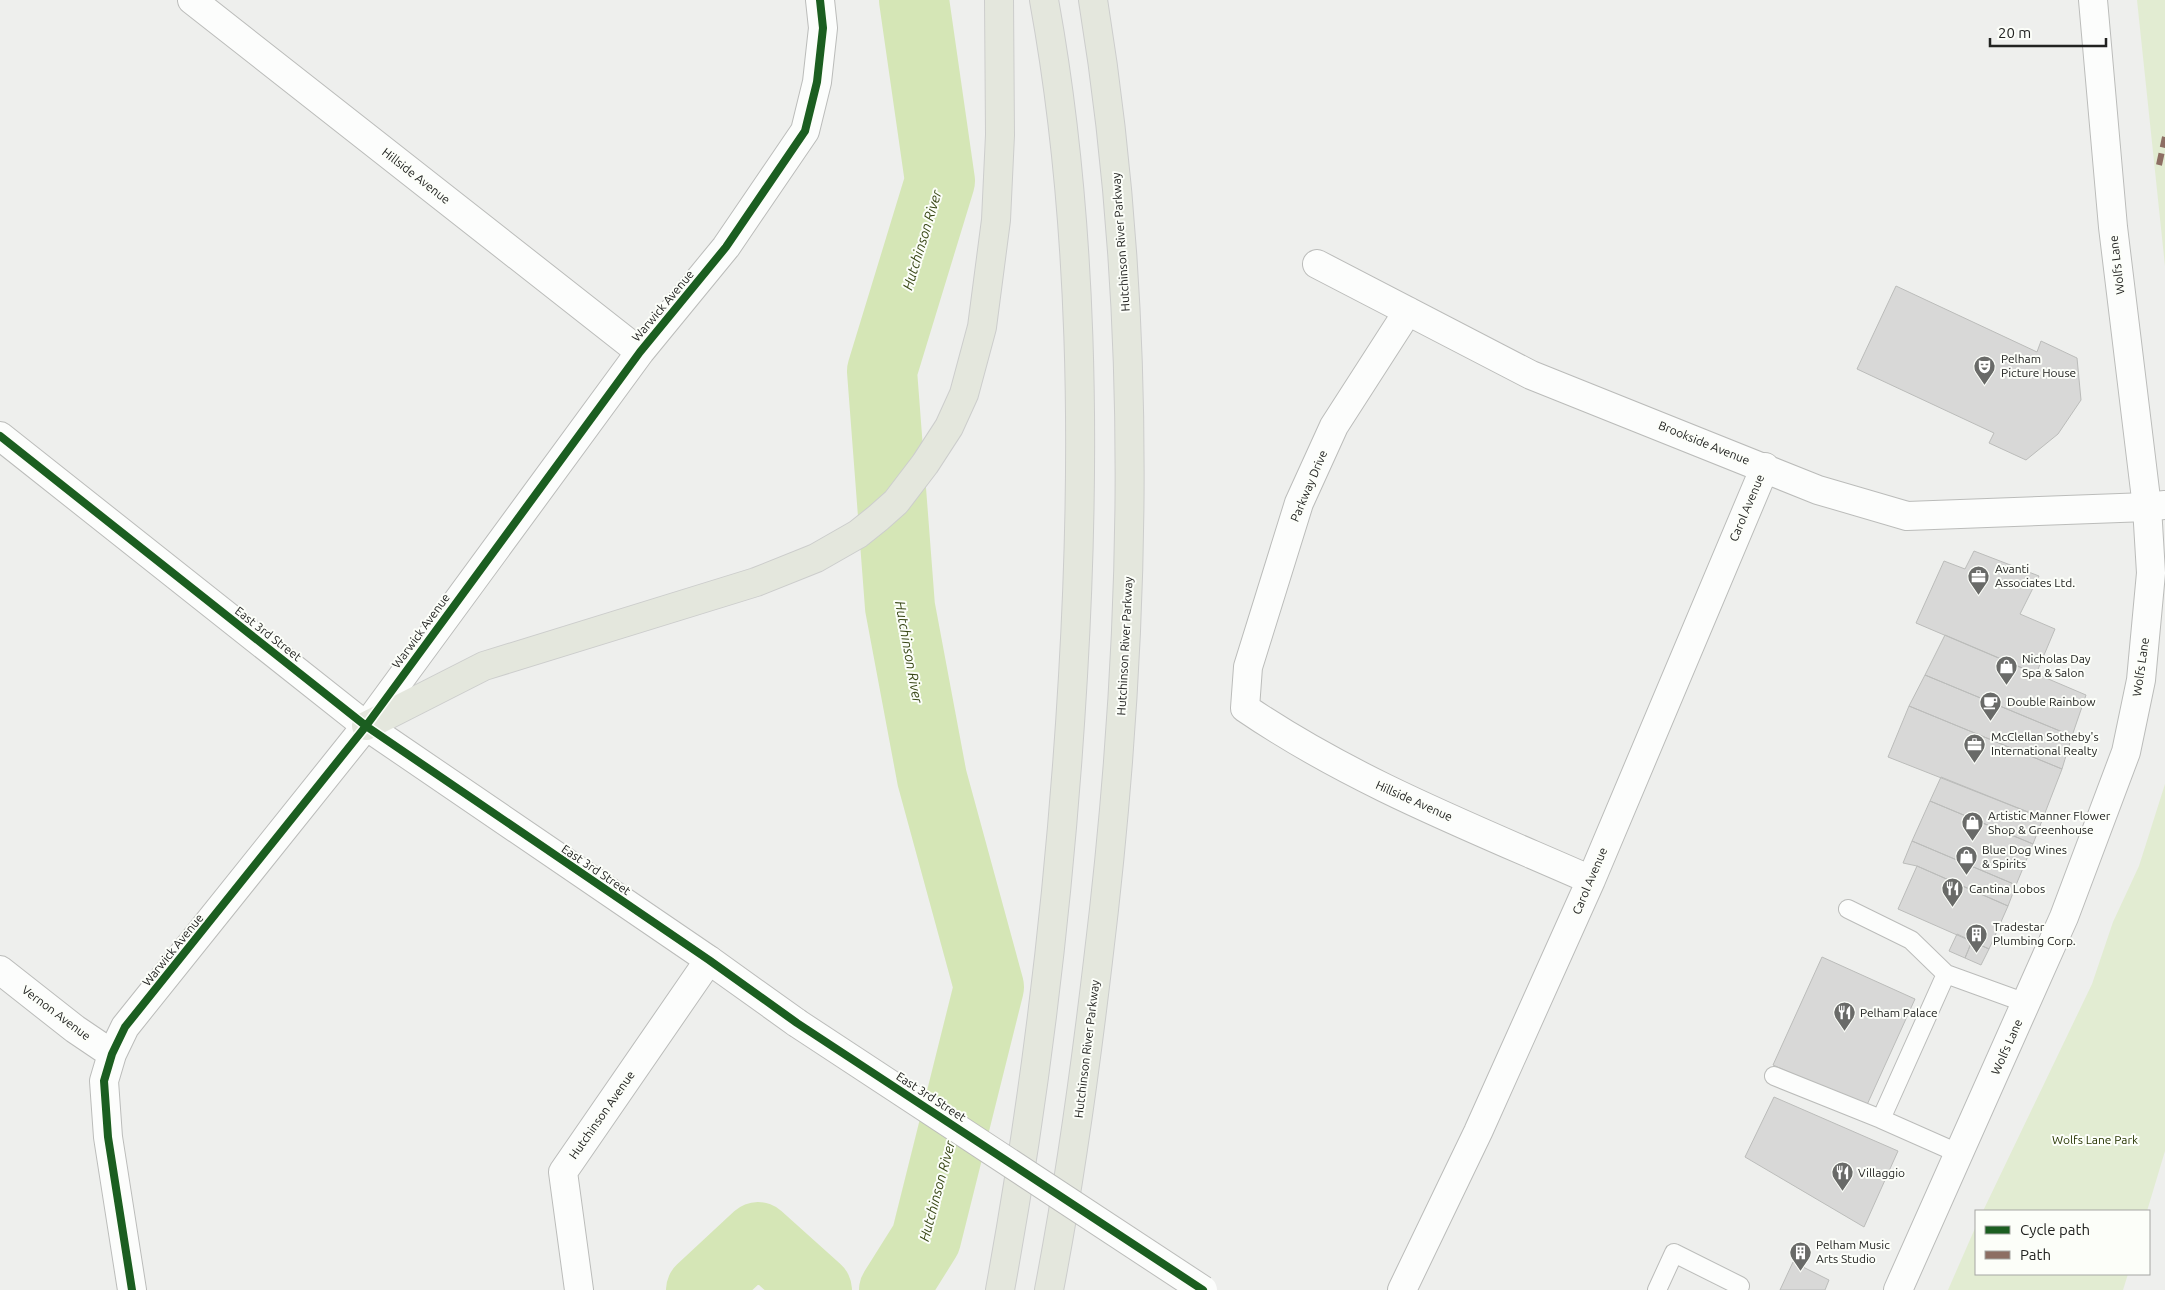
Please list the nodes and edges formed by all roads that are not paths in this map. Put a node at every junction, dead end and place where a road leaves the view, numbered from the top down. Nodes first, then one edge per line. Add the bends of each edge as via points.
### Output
1 (192, 0) edge
2 (820, 0) edge
3 (999, 0) edge
4 (1044, 0) edge
5 (1093, 0) edge
6 (2093, 0) edge
7 (1317, 264) dead end
8 (1408, 311) junction
9 (640, 352) junction
10 (0, 436) edge
11 (1765, 467) junction
12 (2156, 506) edge
13 (1245, 708) joint
14 (366, 726) junction
15 (1591, 880) junction
16 (1848, 909) dead end
17 (709, 960) junction
18 (0, 970) edge
19 (1946, 974) junction
20 (2026, 1002) junction
21 (112, 1054) junction
22 (1774, 1076) dead end
23 (1881, 1119) junction
24 (1960, 1154) junction
25 (1740, 1286) dead end
26 (132, 1290) edge
27 (579, 1290) edge
28 (1000, 1290) edge
29 (1049, 1290) edge
30 (1202, 1290) edge
31 (1402, 1290) edge
32 (1657, 1290) edge
33 (1898, 1290) edge

1 - 9 street, Hillside Avenue
2 - 9 street, Warwick Avenue via 822,37 805,131 726,248
3 - 14 highway via 1000,135 996,220 982,326 969,377 949,427 910,485 878,518 828,552 756,582 484,666
4 - 28 highway via 1072,240 1080,402 1080,538 1065,801 1026,1133
5 - 29 highway, Hutchinson River Parkway via 1110,115 1121,236 1128,354 1130,541 1112,847 1077,1125
6 - 12 street, Wolfs Lane via 2113,227
7 - 8 street, Brookside Avenue
8 - 11 street, Brookside Avenue via 1531,374
8 - 13 street, Parkway Drive via 1334,426 1299,503 1248,668
9 - 14 street, Warwick Avenue
10 - 14 street, East 3rd Street
11 - 12 street, Brookside Avenue via 1818,490 1907,516
11 - 15 street, Carol Avenue
12 - 20 street, Wolfs Lane via 2141,680 2126,752 2064,917
13 - 15 street, Hillside Avenue via 1287,736 1373,783
14 - 17 street, East 3rd Street
14 - 21 street, Warwick Avenue via 125,1027
15 - 31 street, Carol Avenue via 1478,1132
16 - 19 lane via 1911,940
17 - 27 street, Hutchinson Avenue via 563,1172
17 - 30 street, East 3rd Street, bridge via 797,1023
18 - 21 street, Vernon Avenue
19 - 20 lane
19 - 23 lane
20 - 24 street, Wolfs Lane
21 - 26 street, Warwick Avenue via 104,1081 108,1137
22 - 23 lane
23 - 24 lane
24 - 33 street, Wolfs Lane
25 - 32 lane via 1674,1253

